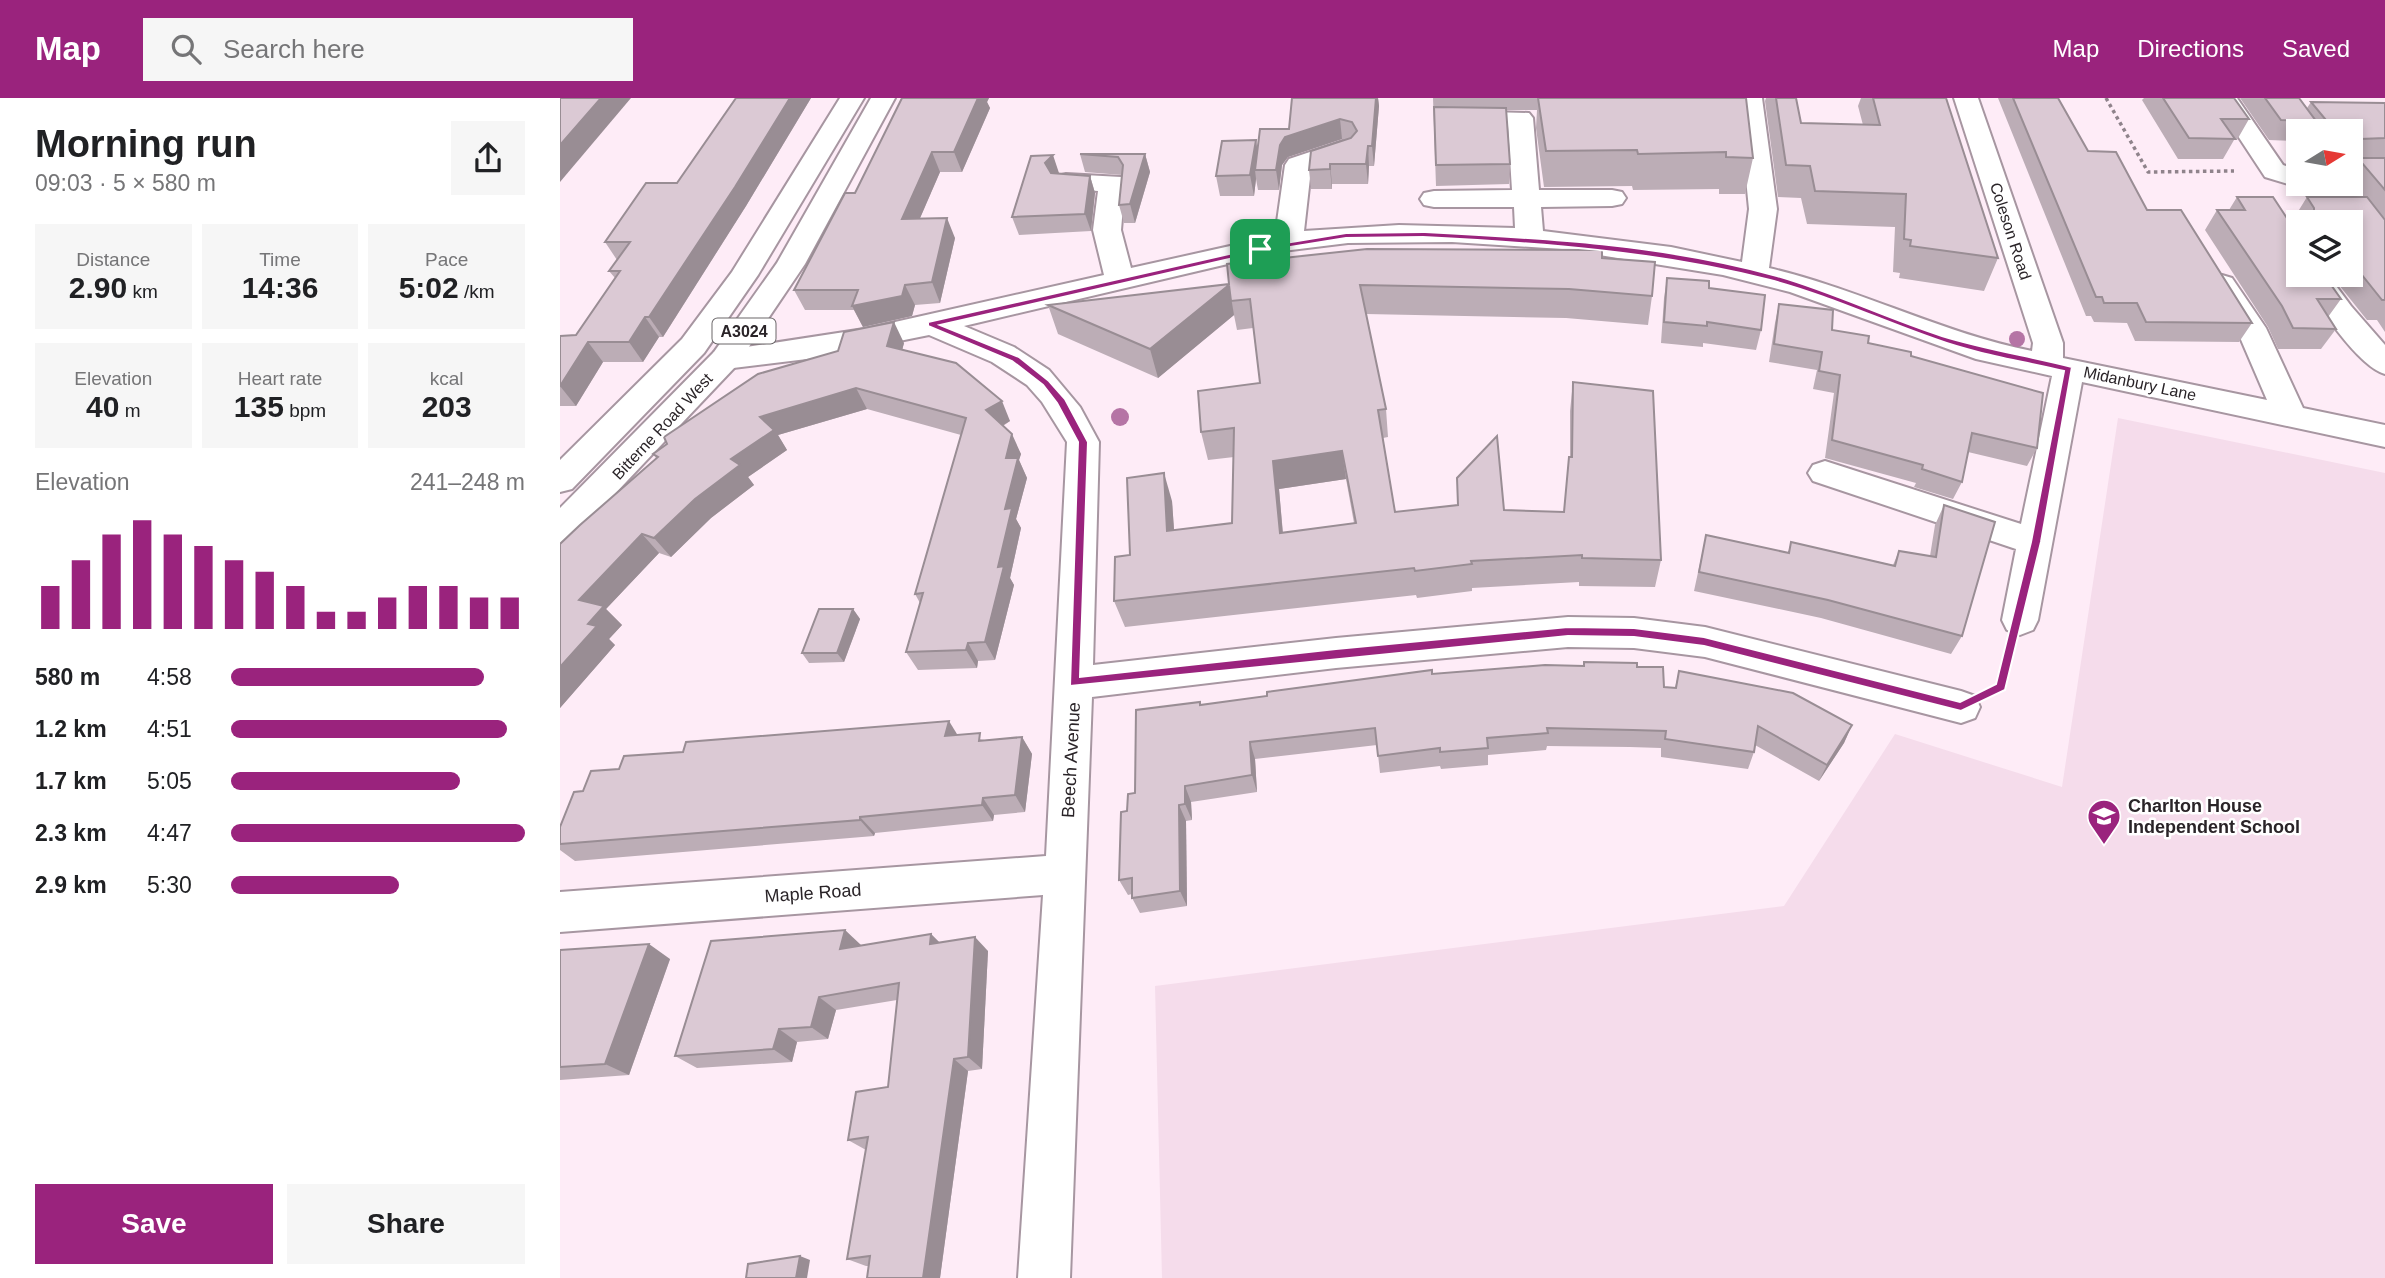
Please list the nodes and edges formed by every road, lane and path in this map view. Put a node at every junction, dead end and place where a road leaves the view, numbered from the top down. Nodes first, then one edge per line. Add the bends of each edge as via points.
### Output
1 (852, 98) edge
2 (883, 98) edge
3 (1750, 98) edge
4 (1966, 98) edge
5 (2106, 98) edge
6 (2225, 98) edge
7 (1520, 118) junction
8 (1546, 118) edge
9 (1437, 120) edge
10 (1343, 149) edge
11 (2286, 175) edge
12 (1066, 182) edge
13 (1612, 198) dead end
14 (1434, 199) dead end
15 (1527, 199) junction
16 (2273, 201) edge
17 (1530, 240) junction
18 (1288, 244) junction
19 (2206, 259) edge
20 (1753, 274) junction
21 (1119, 280) junction
22 (2322, 287) edge
23 (931, 324) junction
24 (725, 359) junction
25 (2385, 364) edge
26 (2058, 367) junction
27 (2290, 415) junction
28 (2385, 436) edge
29 (1825, 473) dead end
30 (560, 480) edge
31 (560, 530) edge
32 (2036, 542) junction
33 (2020, 620) joint
34 (1074, 683) junction
35 (1961, 707) joint
36 (1066, 874) junction
37 (560, 912) edge
38 (1044, 1278) edge

1 - 30 street, Bitterne Road West / A3024 via 744,275 693,346
2 - 24 street, Bitterne Road West / A3024 via 791,264
3 - 20 street via 1761,205 1761,251
4 - 26 street, Coleson Road
5 - 11 path via 2148,172
6 - 11 street
7 - 8 street
7 - 9 street
7 - 15 street
10 - 18 street via 1298,164
11 - 16 street
12 - 21 street via 1112,183 1107,230
13 - 15 street
14 - 15 street
15 - 17 street
17 - 18 street, Midanbury Lane via 1386,234
17 - 20 street, Midanbury Lane via 1674,256
18 - 21 street, Midanbury Lane
19 - 27 street via 2251,328
20 - 26 street, Midanbury Lane via 1843,300 1940,338
21 - 23 street, Midanbury Lane
22 - 25 street
23 - 24 street, Midanbury Lane via 825,347
23 - 34 street, Beech Avenue via 1016,359 1046,383 1083,442
24 - 31 street, Bitterne Road West / A3024
26 - 27 street, Midanbury Lane
26 - 32 street, Coleson Road
27 - 28 street, Midanbury Lane
29 - 32 street
32 - 33 street, Coleson Road
33 - 35 path via 2001,687
34 - 35 street via 1568,632 1634,633 1704,642
34 - 36 street, Beech Avenue
36 - 37 street, Maple Road
36 - 38 street, Beech Avenue

